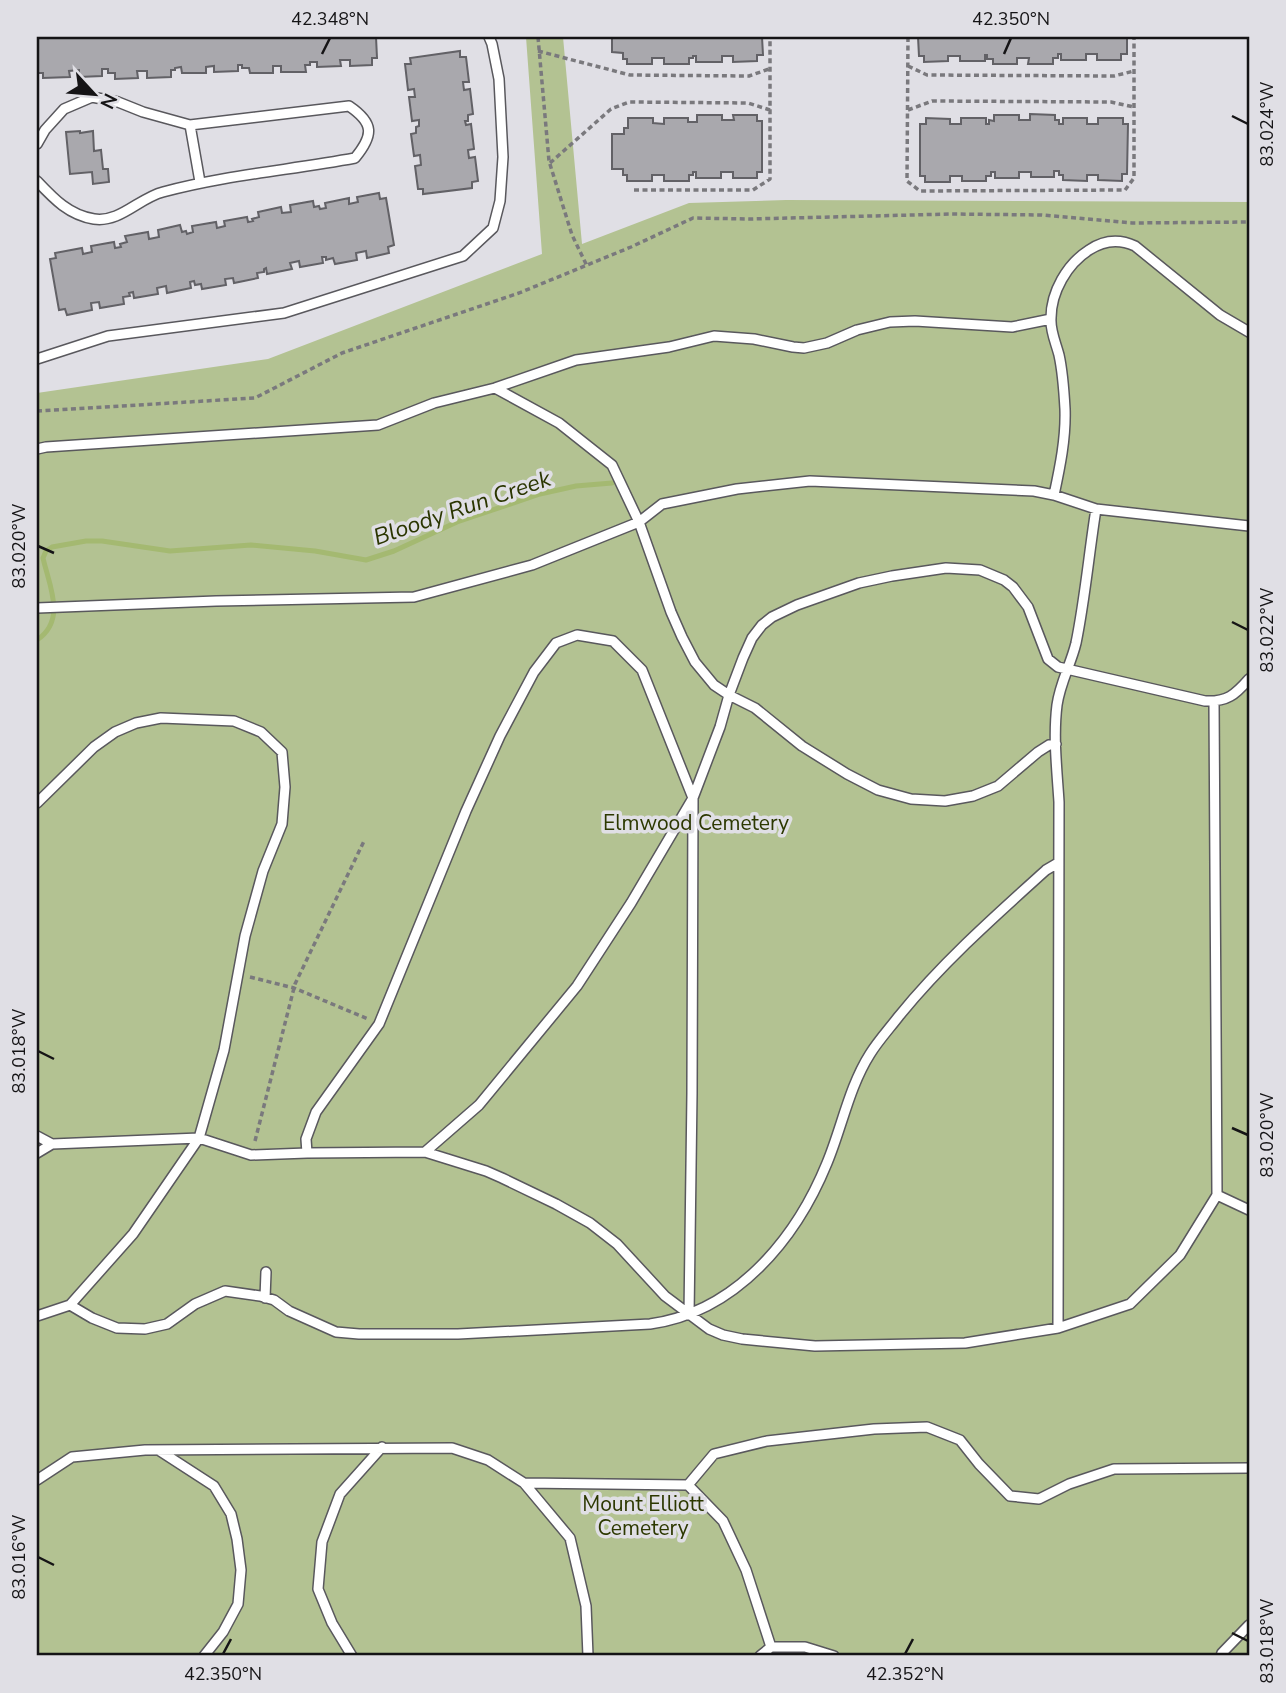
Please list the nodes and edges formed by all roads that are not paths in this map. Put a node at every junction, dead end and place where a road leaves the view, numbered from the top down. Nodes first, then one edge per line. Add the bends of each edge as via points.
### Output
1 (489, 37) edge
2 (190, 125) junction
3 (37, 144) edge
4 (37, 181) edge
5 (200, 182) junction
6 (1051, 319) junction
7 (1249, 332) edge
8 (37, 359) edge
9 (495, 388) junction
10 (37, 449) edge
11 (1054, 495) junction
12 (1096, 509) junction
13 (639, 522) junction
14 (1249, 526) edge
15 (41, 608) edge
16 (1067, 670) junction
17 (1249, 679) edge
18 (729, 695) junction
19 (1214, 701) junction
20 (1056, 744) junction
21 (694, 798) junction
22 (37, 803) edge
23 (1058, 863) junction
24 (37, 1136) edge
25 (199, 1138) junction
26 (52, 1144) junction
27 (425, 1152) junction
28 (37, 1153) edge
29 (307, 1153) junction
30 (1217, 1195) junction
31 (1249, 1210) edge
32 (267, 1272) dead end
33 (265, 1297) junction
34 (70, 1305) junction
35 (689, 1315) junction
36 (37, 1316) edge
37 (1058, 1328) junction
38 (382, 1447) junction
39 (159, 1450) junction
40 (1249, 1468) edge
41 (37, 1480) edge
42 (524, 1483) junction
43 (688, 1485) junction
44 (1249, 1625) edge
45 (771, 1647) junction
46 (204, 1656) edge
47 (352, 1656) edge
48 (588, 1656) edge
49 (760, 1656) edge
50 (834, 1656) edge
51 (1221, 1656) edge

1 - 8 lane via 499,79 500,201 493,228 463,256 284,313 108,336
2 - 3 lane via 92,97 64,109
2 - 5 lane
2 - 5 lane via 349,106 368,124 369,134 355,158
4 - 5 lane via 73,213 96,219 113,218 152,195
6 - 7 lane via 1057,289 1075,261 1095,246 1115,241 1135,246 1220,315
6 - 9 lane via 1012,327 890,322 804,348 714,336 576,360
6 - 11 lane via 1065,410
9 - 10 lane via 434,403 378,425
9 - 13 lane via 559,424 612,466
11 - 12 lane
11 - 13 lane via 810,481 662,504
12 - 14 lane
12 - 16 lane via 1079,624
13 - 15 lane via 532,565 414,597
13 - 18 lane via 682,637 701,671
16 - 18 lane via 1048,659 1032,614 1013,587 980,570 946,568 859,583 772,617 752,638
16 - 19 lane
16 - 20 lane via 1057,707
17 - 19 lane via 1232,696
18 - 20 lane via 863,783 911,799 959,800 987,791 1043,748
18 - 21 lane
19 - 30 lane
20 - 23 lane
21 - 27 lane via 577,985 479,1105
21 - 29 lane via 642,670 613,641 577,635 556,643 534,672 500,736 379,1024 316,1112 306,1139
21 - 35 lane
22 - 25 lane via 93,747 136,723 161,718 234,721 261,732 282,752 282,824 245,936 224,1050
23 - 35 lane via 963,946 918,993 870,1054 855,1082 827,1165 780,1245 738,1286
23 - 37 lane
24 - 26 lane
25 - 26 lane
25 - 29 lane via 251,1155
25 - 34 lane via 133,1234
26 - 28 lane
27 - 29 lane
27 - 35 lane via 502,1178 590,1223
30 - 31 lane
30 - 37 lane via 1180,1255 1130,1304
32 - 33 lane
33 - 34 lane via 225,1291 195,1304 167,1324 145,1329 117,1328
33 - 35 lane via 336,1332 359,1334 650,1324
34 - 36 lane
35 - 37 lane via 731,1337 815,1346 965,1343
38 - 39 lane
38 - 42 lane via 452,1448 488,1460
38 - 47 lane via 340,1494 322,1542 318,1589
39 - 41 lane via 72,1457
39 - 46 lane via 214,1486 230,1514 237,1539 238,1604
40 - 43 lane via 1114,1469 1069,1483 1039,1499 1010,1496 960,1440 927,1427 914,1427 767,1441 714,1454
42 - 43 lane
42 - 48 lane via 570,1538 586,1605
43 - 45 lane via 723,1521 746,1570
44 - 51 lane
45 - 49 lane
45 - 50 lane via 805,1647

